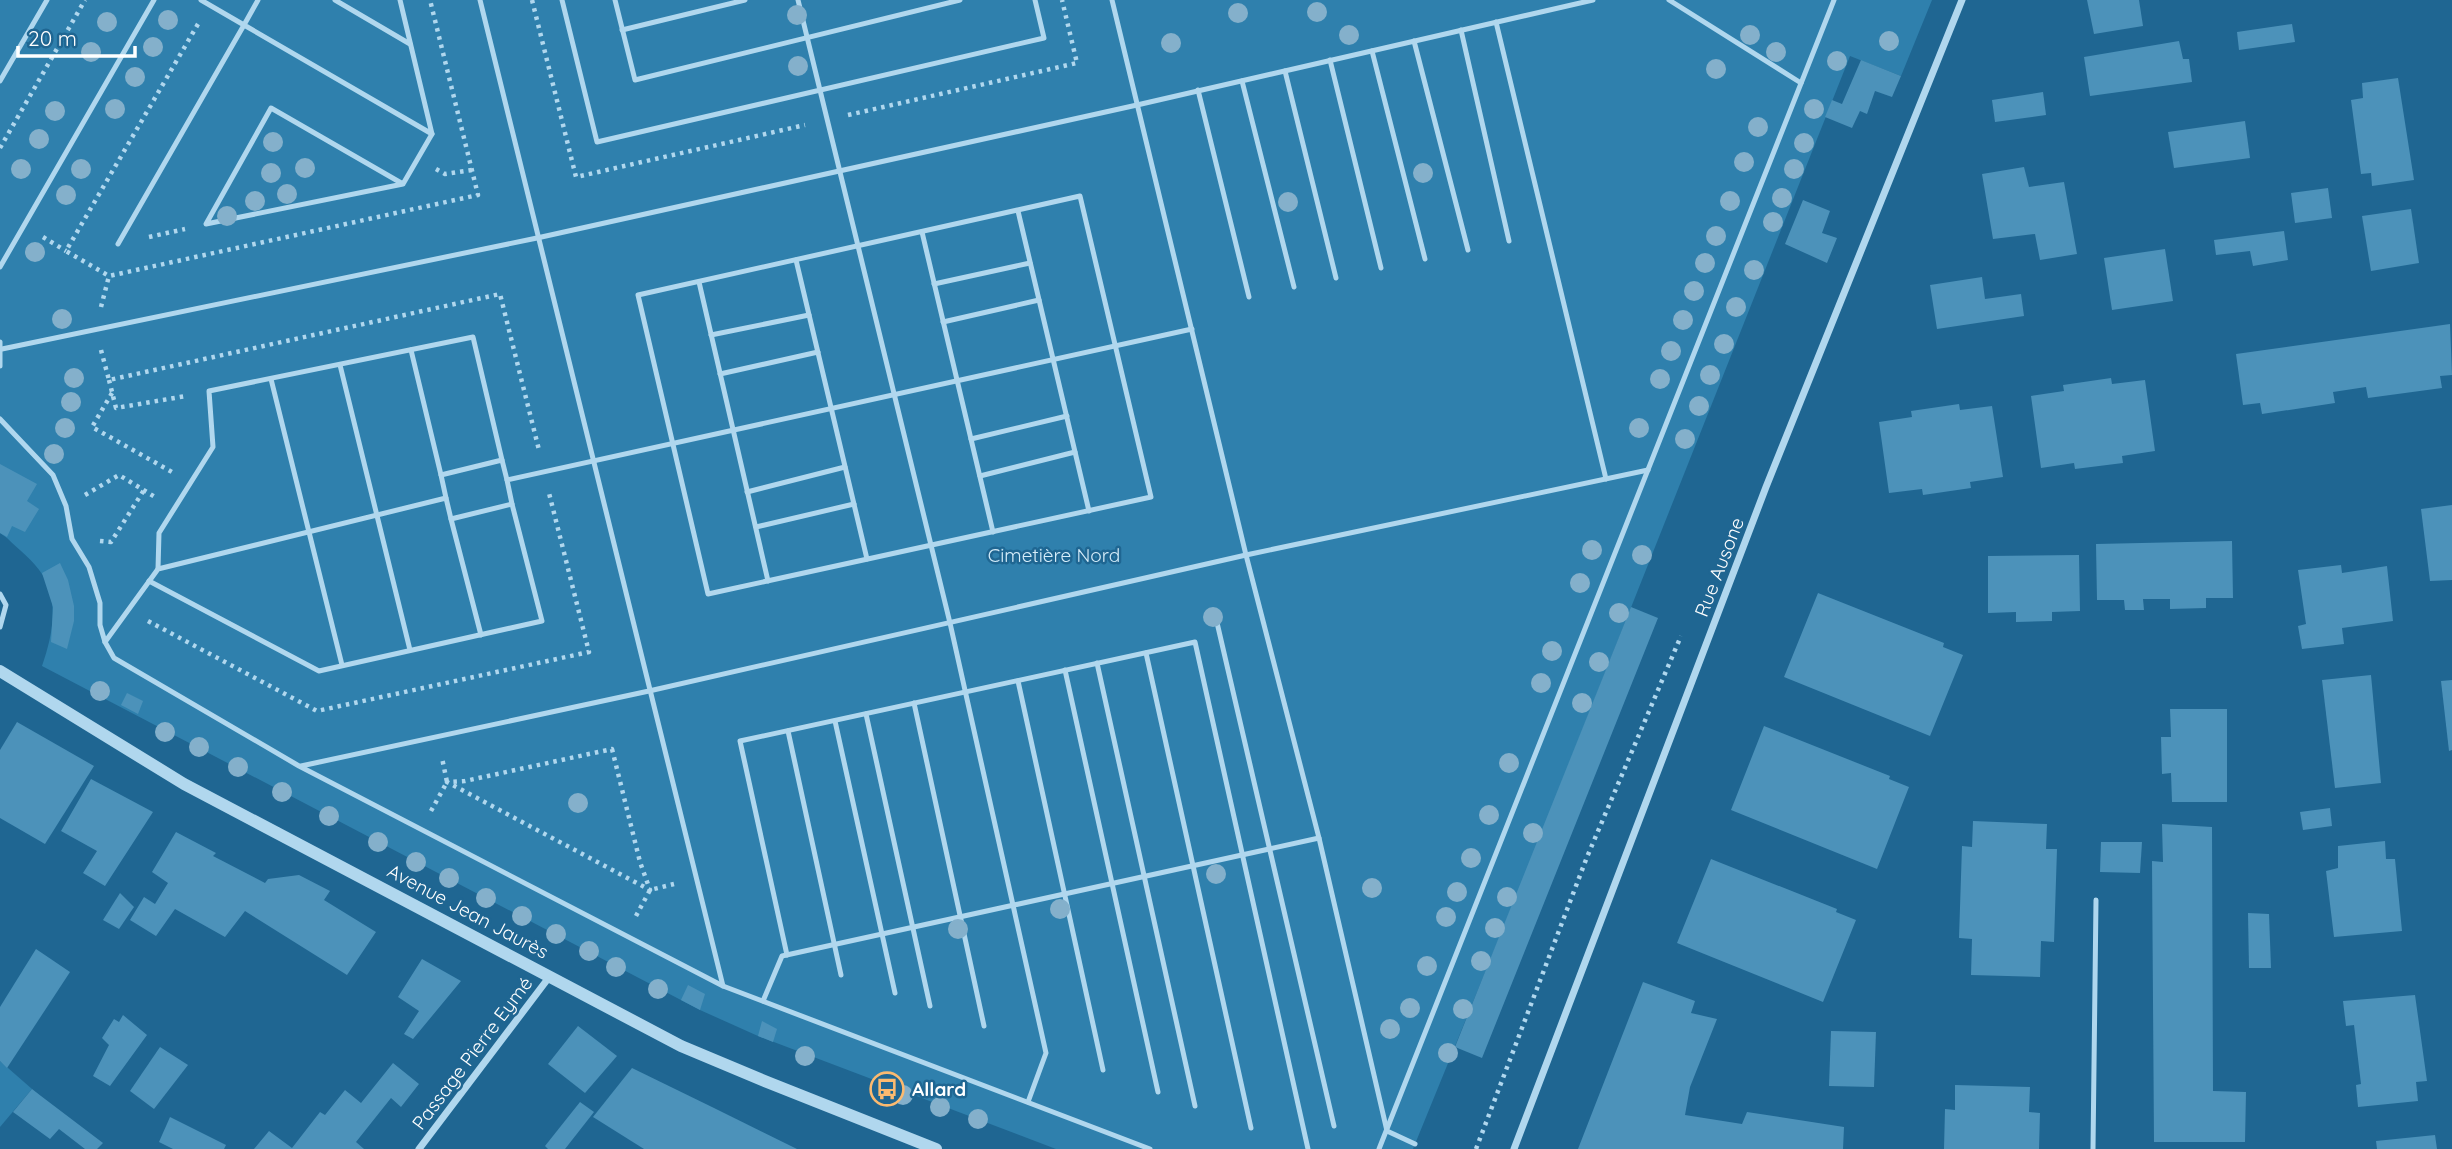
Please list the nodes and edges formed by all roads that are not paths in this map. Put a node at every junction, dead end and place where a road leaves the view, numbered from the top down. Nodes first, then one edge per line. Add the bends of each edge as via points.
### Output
1 (47, 0) edge
2 (154, 0) edge
3 (201, 0) edge
4 (258, 0) edge
5 (335, 0) edge
6 (400, 0) edge
7 (480, 0) edge
8 (562, 0) edge
9 (615, 0) edge
10 (745, 0) edge
11 (798, 0) edge
12 (960, 0) edge
13 (1035, 0) edge
14 (1112, 0) edge
15 (1593, 0) edge
16 (1669, 0) edge
17 (1834, 0) edge
18 (1962, 0) edge
19 (1496, 22) junction
20 (244, 25) junction
21 (622, 30) junction
22 (1461, 30) junction
23 (807, 37) junction
24 (1414, 41) junction
25 (411, 44) junction
26 (1372, 51) junction
27 (1330, 60) junction
28 (1286, 71) junction
29 (0, 81) edge
30 (1242, 81) junction
31 (1801, 83) junction
32 (819, 90) junction
33 (1198, 90) junction
34 (1137, 105) junction
35 (432, 134) junction
36 (838, 171) junction
37 (402, 184) junction
38 (1018, 211) junction
39 (922, 232) junction
40 (537, 238) junction
41 (1509, 241) dead end
42 (118, 244) dead end
43 (859, 246) junction
44 (1468, 250) dead end
45 (1425, 259) dead end
46 (796, 260) junction
47 (1030, 263) junction
48 (0, 267) edge
49 (1381, 268) dead end
50 (1336, 278) dead end
51 (699, 282) junction
52 (934, 284) junction
53 (1294, 287) dead end
54 (1249, 297) dead end
55 (1039, 300) junction
56 (809, 314) junction
57 (943, 322) junction
58 (1192, 329) junction
59 (711, 335) junction
60 (1, 345) edge
61 (1115, 345) junction
62 (411, 351) junction
63 (818, 352) junction
64 (1053, 359) junction
65 (340, 365) junction
66 (0, 366) edge
67 (720, 374) junction
68 (271, 379) junction
69 (957, 380) junction
70 (895, 394) junction
71 (831, 407) junction
72 (1067, 416) junction
73 (0, 419) edge
74 (733, 429) junction
75 (971, 439) junction
76 (672, 442) junction
77 (1075, 452) junction
78 (502, 460) junction
79 (592, 460) junction
80 (845, 467) junction
81 (1648, 470) junction
82 (441, 475) junction
83 (980, 476) junction
84 (1606, 479) junction
85 (507, 480) junction
86 (747, 492) junction
87 (446, 498) junction
88 (512, 504) junction
89 (854, 504) junction
90 (1089, 511) junction
91 (377, 515) junction
92 (451, 519) junction
93 (756, 527) junction
94 (309, 532) junction
95 (993, 532) junction
96 (932, 545) junction
97 (1246, 555) junction
98 (867, 559) junction
99 (158, 569) junction
100 (149, 581) junction
101 (768, 581) junction
102 (0, 594) edge
103 (1215, 614) dead end
104 (950, 623) junction
105 (0, 627) edge
106 (481, 635) junction
107 (105, 642) junction
108 (410, 650) junction
109 (1146, 653) junction
110 (1097, 663) junction
111 (342, 665) junction
112 (1065, 670) junction
113 (0, 671) edge
114 (1018, 681) junction
115 (649, 691) junction
116 (965, 692) junction
117 (914, 703) junction
118 (866, 714) junction
119 (835, 721) junction
120 (788, 731) junction
121 (299, 766) junction
122 (1320, 838) junction
123 (1270, 849) junction
124 (1242, 856) junction
125 (1193, 866) junction
126 (1145, 877) junction
127 (1112, 884) junction
128 (1064, 894) junction
129 (2096, 900) dead end
130 (1013, 906) junction
131 (961, 917) junction
132 (913, 928) junction
133 (882, 934) junction
134 (835, 944) junction
135 (787, 955) junction
136 (842, 975) dead end
137 (550, 976) junction
138 (723, 986) junction
139 (895, 993) dead end
140 (764, 1001) junction
141 (930, 1006) dead end
142 (984, 1026) dead end
143 (1102, 1070) dead end
144 (1158, 1092) dead end
145 (1028, 1102) junction
146 (1195, 1106) dead end
147 (1334, 1126) dead end
148 (1251, 1128) dead end
149 (1387, 1130) junction
150 (1415, 1144) dead end
151 (419, 1149) edge
152 (936, 1149) edge
153 (1150, 1149) edge
154 (1308, 1149) edge
155 (1380, 1149) edge
156 (1514, 1149) edge
157 (2093, 1149) edge

1 - 29 lane
2 - 48 lane
3 - 20 lane
4 - 20 lane
5 - 25 lane
6 - 25 lane
7 - 40 lane
8 - 32 lane via 597,142
9 - 21 lane
10 - 21 lane
11 - 23 lane
12 - 23 lane
13 - 32 lane via 1044,38
14 - 34 lane
15 - 19 lane
16 - 31 lane
17 - 31 lane
18 - 156 street, Rue Ausone via 1766,487
19 - 22 lane
19 - 84 lane
20 - 35 lane
20 - 42 lane
21 - 23 lane via 635,80
22 - 24 lane
22 - 41 lane
23 - 32 lane
24 - 26 lane
24 - 44 lane
25 - 35 lane
26 - 27 lane
26 - 45 lane
27 - 28 lane
27 - 49 lane
28 - 30 lane
28 - 50 lane
30 - 33 lane
30 - 53 lane
31 - 81 lane
32 - 36 lane
33 - 34 lane
33 - 54 lane
34 - 36 lane
34 - 58 lane
35 - 37 lane
36 - 40 lane
36 - 43 lane
37 - 37 lane via 271,108 206,224 389,186
38 - 39 lane
38 - 47 lane
38 - 61 lane via 1080,196
39 - 43 lane
39 - 52 lane
40 - 60 lane
40 - 79 lane
43 - 46 lane
43 - 70 lane
46 - 51 lane
46 - 56 lane
47 - 52 lane
47 - 55 lane
51 - 59 lane
51 - 76 lane via 638,296
52 - 57 lane
55 - 57 lane
55 - 64 lane
56 - 59 lane
56 - 63 lane
57 - 69 lane
58 - 61 lane
58 - 97 lane
59 - 67 lane
60 - 66 lane
61 - 64 lane
61 - 90 lane via 1151,497
62 - 65 lane
62 - 78 lane via 473,337
62 - 82 lane
63 - 67 lane
63 - 71 lane
64 - 69 lane
64 - 72 lane
65 - 68 lane
65 - 91 lane
67 - 74 lane
68 - 94 lane
68 - 99 lane via 209,391 212,447 159,533
69 - 70 lane
69 - 75 lane
70 - 71 lane
70 - 96 lane
71 - 74 lane
71 - 80 lane
72 - 75 lane
72 - 77 lane
73 - 107 lane via 53,475 66,506 72,539 89,567
74 - 76 lane
74 - 86 lane
75 - 83 lane
76 - 79 lane
76 - 101 lane via 708,594
77 - 83 lane
77 - 90 lane
78 - 82 lane
78 - 85 lane
79 - 85 lane
79 - 115 lane
80 - 86 lane
80 - 89 lane
81 - 84 lane
81 - 149 lane
82 - 87 lane
83 - 95 lane
84 - 97 lane
85 - 88 lane
86 - 93 lane
87 - 91 lane
87 - 92 lane
88 - 92 lane
88 - 106 lane via 542,621
89 - 93 lane
89 - 98 lane
90 - 95 lane
91 - 94 lane
91 - 108 lane
92 - 106 lane
93 - 101 lane
94 - 99 lane
94 - 111 lane
95 - 96 lane
96 - 98 lane
96 - 104 lane
97 - 104 lane
97 - 122 lane
98 - 101 lane
99 - 100 lane
100 - 107 lane
100 - 111 lane via 319,671
102 - 105 lane via 6,605
103 - 123 lane
104 - 115 lane
104 - 116 lane
106 - 108 lane
107 - 121 lane via 114,658
108 - 111 lane
109 - 110 lane
109 - 124 lane via 1195,642
109 - 125 lane
110 - 112 lane
110 - 126 lane
112 - 114 lane
112 - 127 lane
113 - 137 street, Avenue Jean Jaurès via 184,785
114 - 116 lane
114 - 128 lane
115 - 121 lane
115 - 138 lane
116 - 117 lane
116 - 130 lane
117 - 118 lane
117 - 131 lane
118 - 119 lane
118 - 132 lane
119 - 120 lane
119 - 133 lane
120 - 134 lane
120 - 135 lane via 740,741
121 - 138 lane
122 - 123 lane
122 - 149 lane
123 - 124 lane
123 - 147 lane
124 - 125 lane
124 - 154 lane
125 - 126 lane
125 - 148 lane
126 - 127 lane
126 - 146 lane
127 - 128 lane
127 - 144 lane
128 - 130 lane
128 - 143 lane
129 - 157 lane
130 - 131 lane
130 - 145 lane via 1046,1053
131 - 132 lane
131 - 142 lane
132 - 133 lane
132 - 141 lane
133 - 134 lane
133 - 139 lane
134 - 135 lane
134 - 136 lane
135 - 140 lane via 782,956
137 - 151 street, Passage Pierre Eymé
137 - 152 street, Avenue Jean Jaurès via 681,1046
138 - 140 lane
140 - 145 lane
145 - 153 lane
149 - 150 lane
149 - 155 lane

